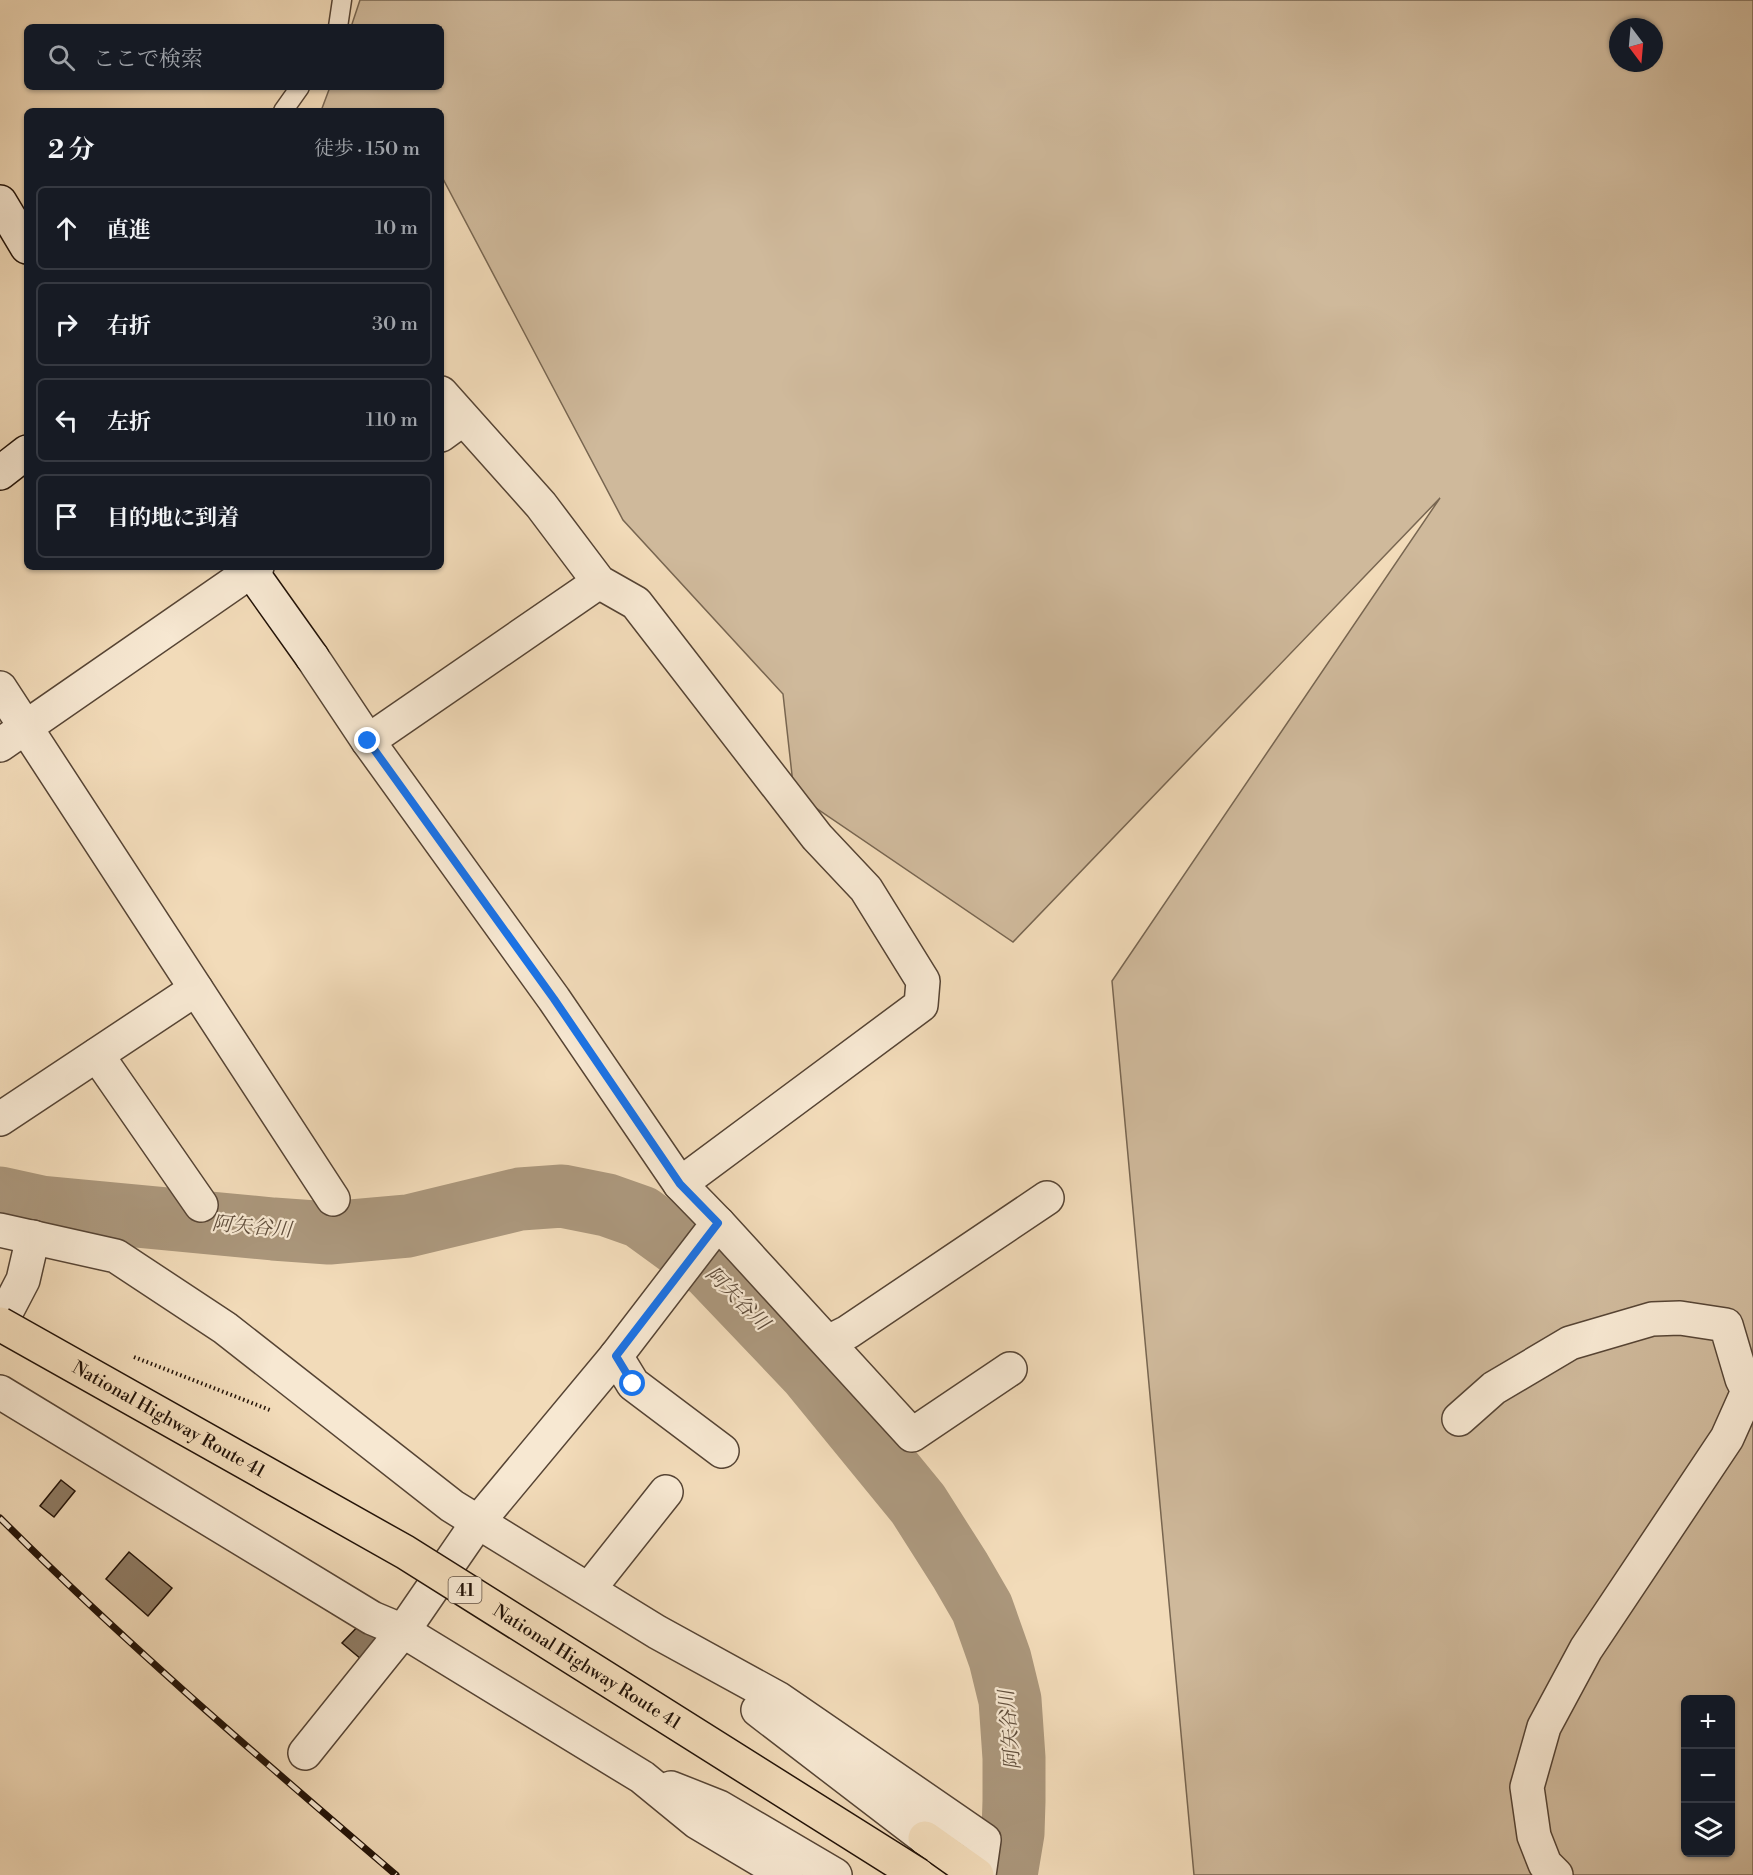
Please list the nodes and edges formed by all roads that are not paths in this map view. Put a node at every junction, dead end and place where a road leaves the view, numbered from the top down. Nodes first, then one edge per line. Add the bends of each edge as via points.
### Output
1 (342, 0) edge
2 (338, 24) edge
3 (298, 90) edge
4 (286, 108) edge
5 (0, 202) edge
6 (24, 242) edge
7 (444, 402) edge
8 (452, 427) edge
9 (24, 454) edge
10 (0, 472) edge
11 (249, 570) edge
12 (253, 570) edge
13 (599, 582) junction
14 (0, 688) edge
15 (13, 736) edge
16 (368, 741) junction
17 (196, 989) junction
18 (97, 1055) junction
19 (0, 1119) edge
20 (680, 1184) junction
21 (1047, 1198) dead end
22 (333, 1199) dead end
23 (201, 1205) dead end
24 (0, 1230) edge
25 (712, 1230) junction
26 (33, 1237) junction
27 (0, 1324) edge
28 (828, 1342) junction
29 (616, 1356) junction
30 (1010, 1369) dead end
31 (0, 1392) edge
32 (1459, 1419) dead end
33 (722, 1451) dead end
34 (666, 1492) dead end
35 (478, 1522) junction
36 (588, 1589) junction
37 (403, 1631) junction
38 (657, 1632) junction
39 (305, 1753) dead end
40 (642, 1777) junction
41 (925, 1839) joint
42 (786, 1875) edge
43 (835, 1875) edge
44 (918, 1875) edge
45 (978, 1875) edge
46 (1556, 1875) edge

1 - 2 lane
3 - 4 lane
5 - 6 street
7 - 8 street
8 - 13 street via 542,505
9 - 10 street
11 - 15 street
12 - 16 street
13 - 16 street
13 - 20 street via 636,603 817,837 866,889 923,981 921,1005
14 - 15 street
15 - 17 street
16 - 20 street via 554,999
17 - 18 street
17 - 22 street
18 - 19 street
18 - 23 street
20 - 25 street
21 - 28 street
24 - 26 street
25 - 28 street
25 - 29 street
26 - 27 street via 23,1280
26 - 35 street via 116,1256 225,1328 452,1506
27 - 44 highway, National Highway Route 41 / 41, bridge via 405,1552
28 - 30 street via 912,1435
29 - 33 street via 633,1384
29 - 35 street
31 - 37 street via 372,1618
32 - 46 street via 1494,1388 1570,1343 1653,1319 1680,1318 1726,1325 1748,1391 1728,1438 1586,1649 1544,1727 1527,1787 1534,1836 1545,1863
34 - 36 street
35 - 36 street
35 - 37 street
36 - 38 street
37 - 39 street
37 - 40 street
38 - 41 street
38 - 45 street via 779,1699 984,1840
40 - 42 street via 697,1822
40 - 43 street via 719,1807
41 - 45 highway

